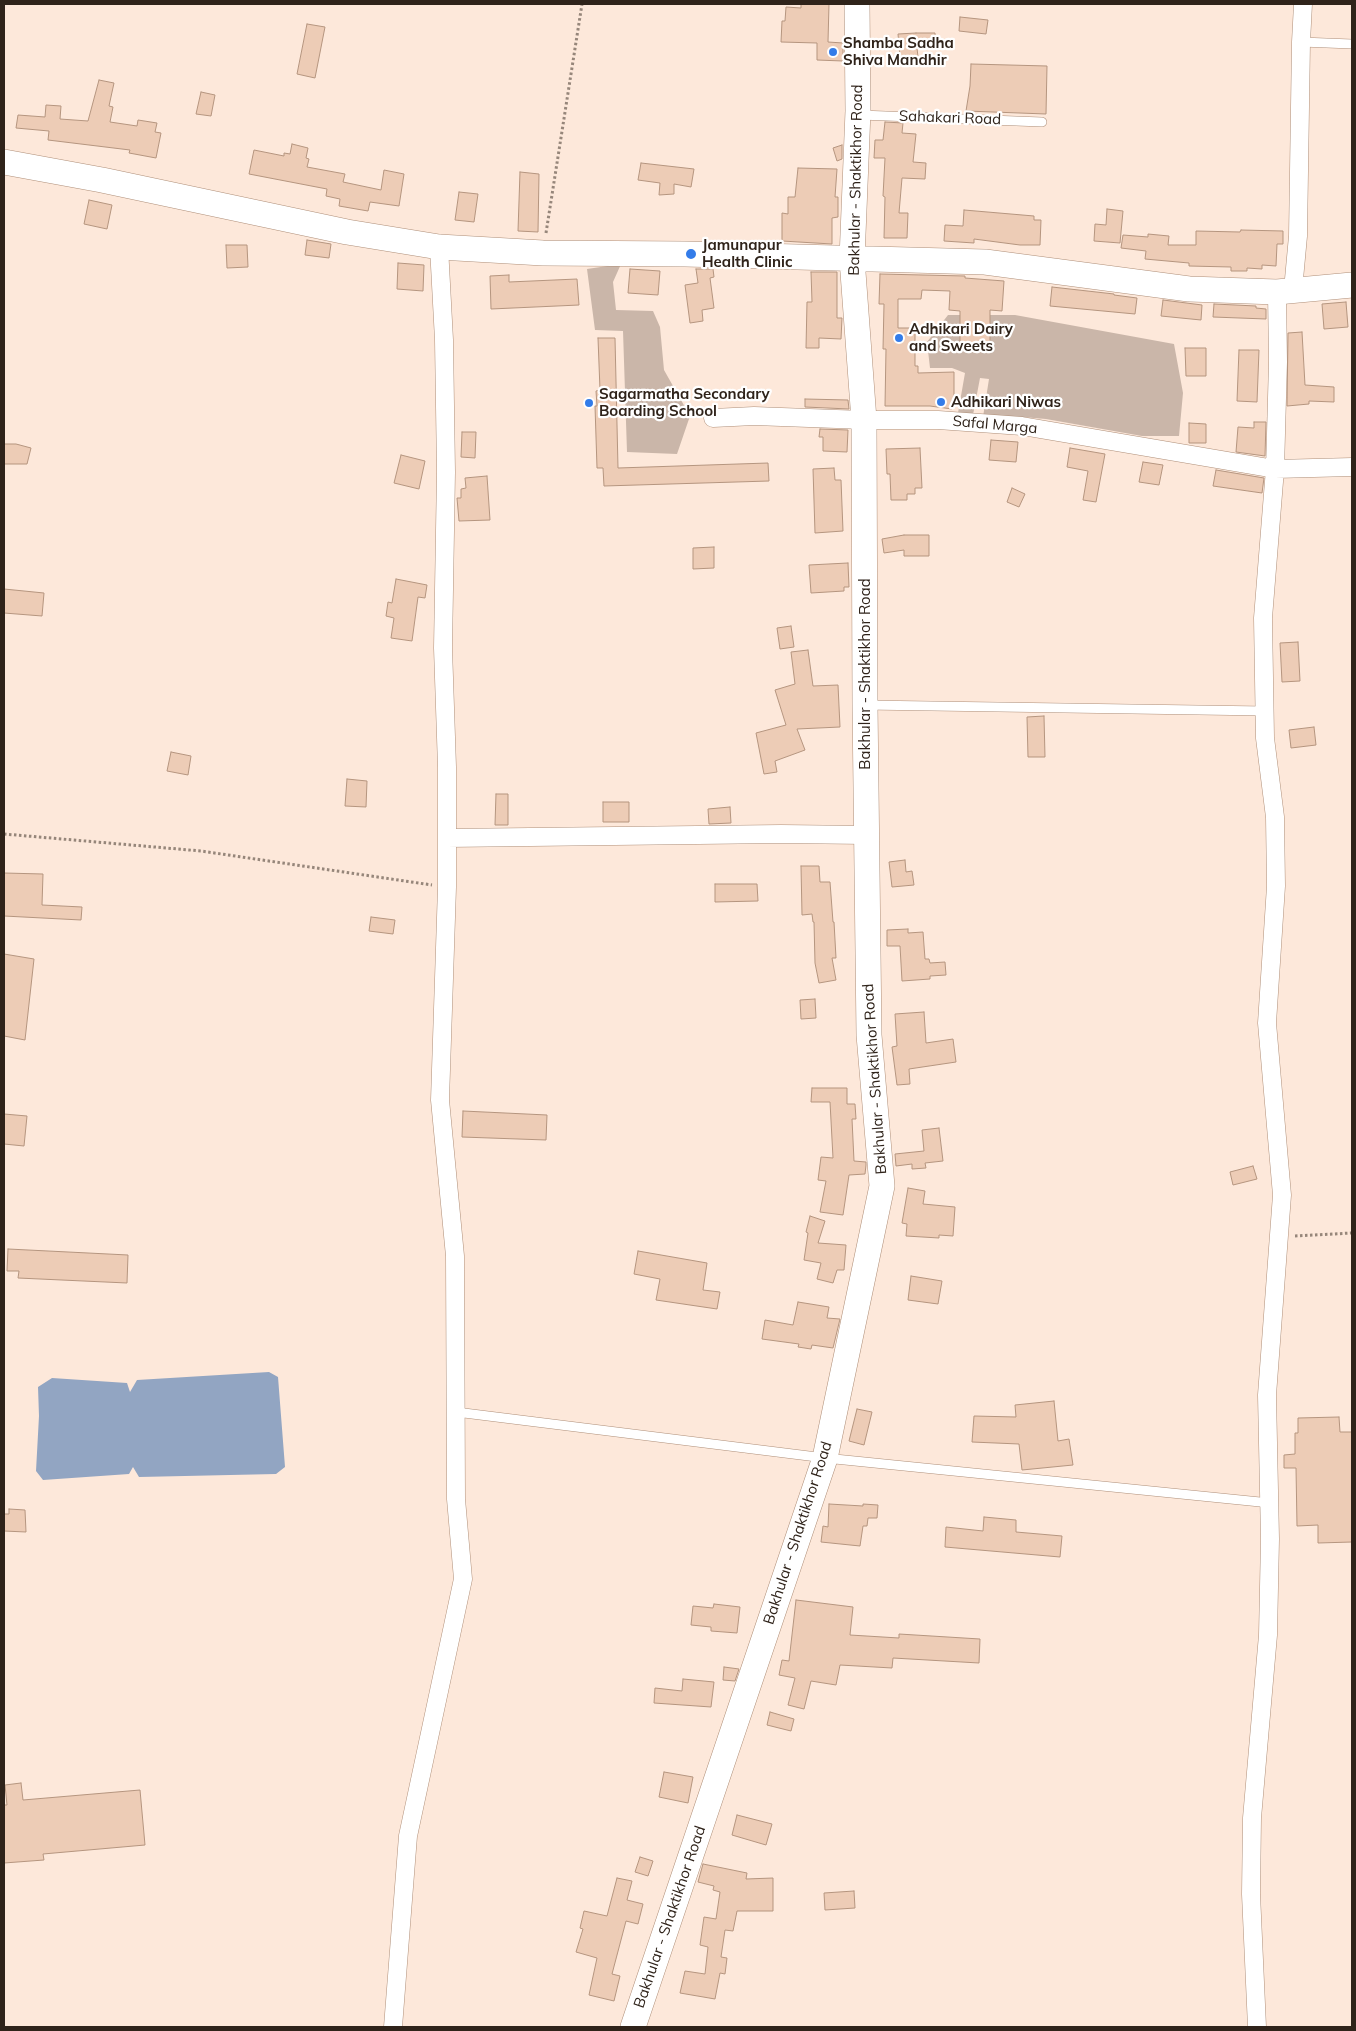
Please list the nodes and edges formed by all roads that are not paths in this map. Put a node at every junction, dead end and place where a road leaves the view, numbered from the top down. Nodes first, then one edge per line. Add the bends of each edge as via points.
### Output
1 (857, 4) edge
2 (1304, 4) edge
3 (1301, 42) junction
4 (1352, 44) edge
5 (857, 115) junction
6 (1042, 122) dead end
7 (4, 162) edge
8 (439, 247) junction
9 (852, 259) junction
10 (1352, 285) edge
11 (1285, 291) junction
12 (712, 418) dead end
13 (864, 420) junction
14 (1275, 468) junction
15 (1352, 468) edge
16 (865, 705) junction
17 (1265, 711) junction
18 (867, 835) junction
19 (447, 838) junction
20 (456, 1412) junction
21 (825, 1458) junction
22 (1270, 1503) junction
23 (393, 2027) edge
24 (633, 2027) edge
25 (1257, 2027) edge

1 - 5 street, Bakhular - Shaktikhor Road
2 - 3 street
3 - 4 lane
3 - 11 street via 1298,236
5 - 6 lane, Sahakari Road
5 - 9 street, Bakhular - Shaktikhor Road
7 - 8 street via 347,232
8 - 9 street via 543,253
8 - 19 street via 446,472 443,648
9 - 11 street via 985,262 1189,289
9 - 13 street, Bakhular - Shaktikhor Road
10 - 11 street
11 - 14 street via 1278,362
12 - 13 street, Safal Marga via 754,416
13 - 14 street, Safal Marga via 938,420 1022,426
13 - 16 street, Bakhular - Shaktikhor Road
14 - 15 street, Safal Marga
14 - 17 street via 1263,618
16 - 17 lane
16 - 18 street, Bakhular - Shaktikhor Road
17 - 22 street via 1275,817 1276,886 1267,1023 1282,1194 1267,1395
18 - 19 street
18 - 21 street, Bakhular - Shaktikhor Road via 869,1035 882,1186
19 - 20 street via 440,1100 455,1256
20 - 21 lane
20 - 23 street via 456,1499 464,1579 408,1836
21 - 22 lane
21 - 24 street, Bakhular - Shaktikhor Road
22 - 25 street via 1268,1636 1252,1828 1251,1894

